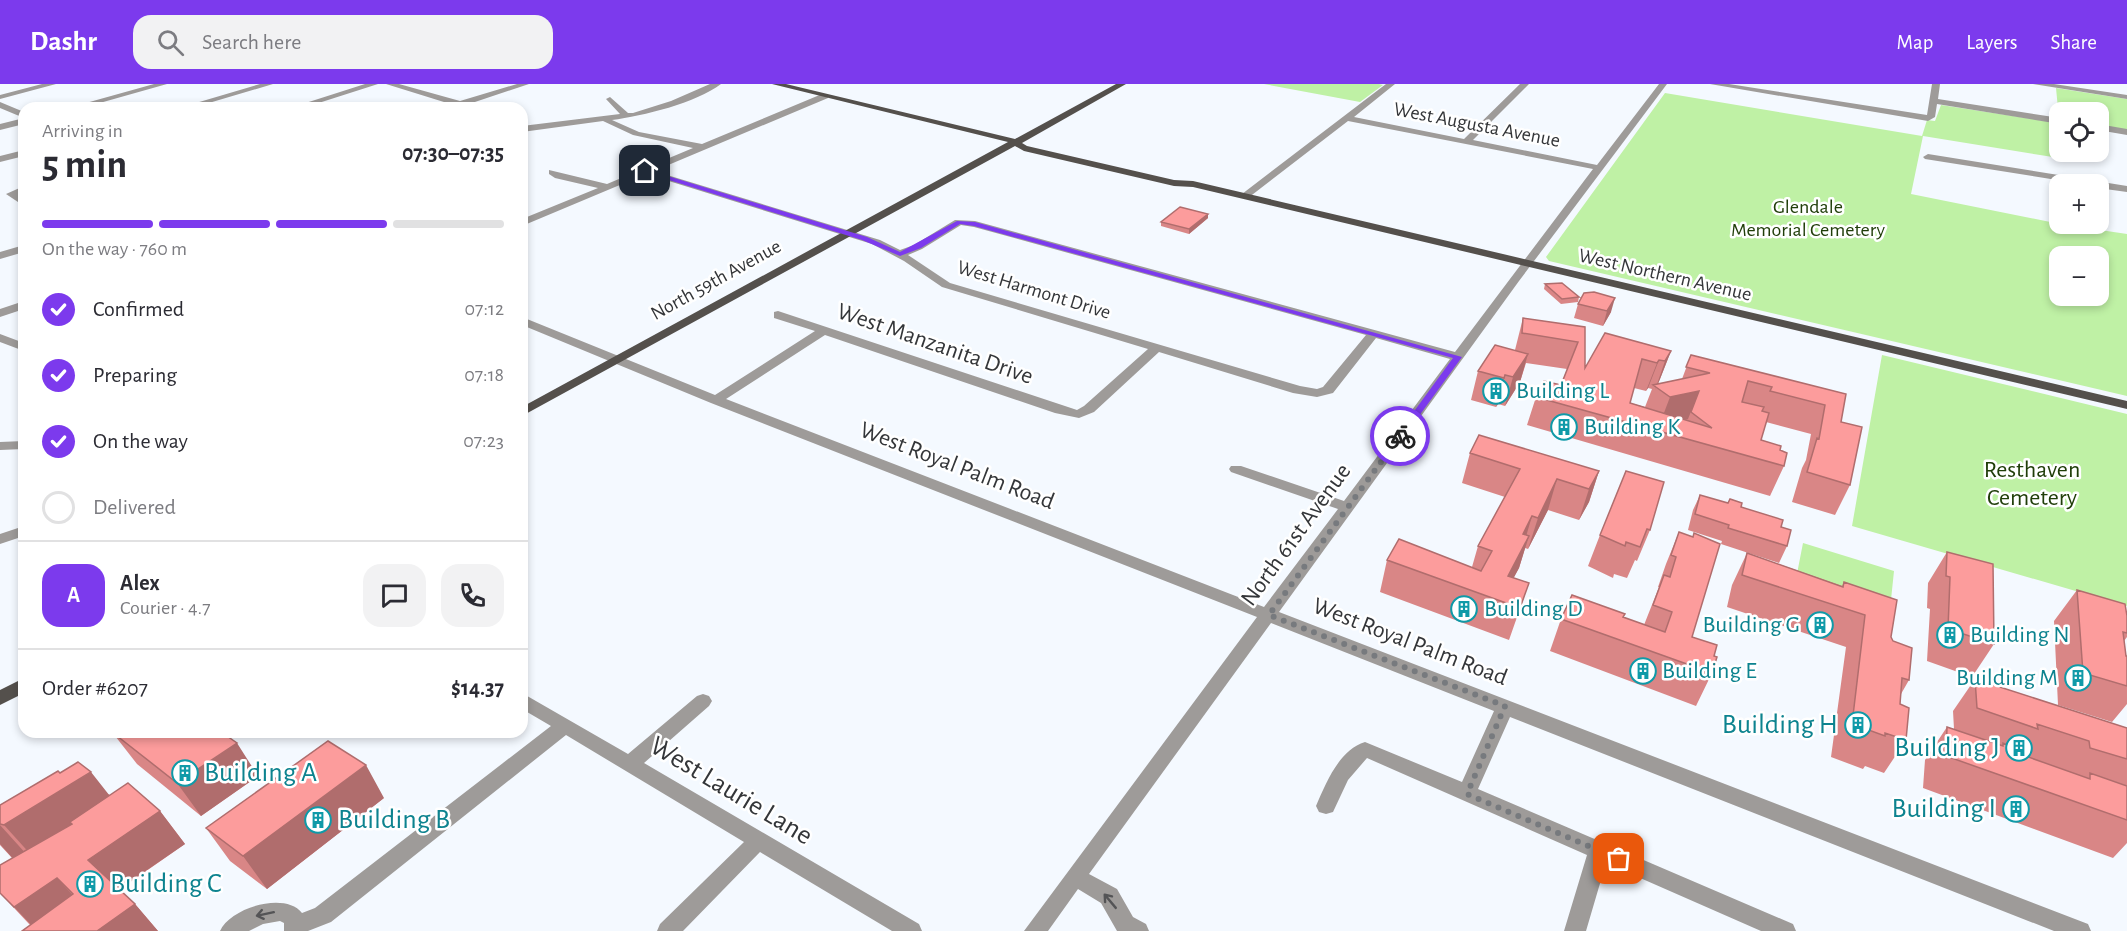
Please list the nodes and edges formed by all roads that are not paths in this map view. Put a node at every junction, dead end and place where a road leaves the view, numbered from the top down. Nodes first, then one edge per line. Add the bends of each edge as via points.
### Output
1 (52, 84) edge
2 (163, 84) edge
3 (268, 84) edge
4 (374, 84) edge
5 (390, 84) edge
6 (525, 84) edge
7 (717, 84) edge
8 (776, 84) edge
9 (1122, 84) edge
10 (1391, 84) edge
11 (1525, 84) edge
12 (1663, 84) edge
13 (1714, 84) edge
14 (1936, 84) edge
15 (2037, 84) edge
16 (825, 96) junction
17 (0, 97) edge
18 (2127, 97) edge
19 (610, 99) dead end
20 (1934, 101) junction
21 (95, 102) edge
22 (204, 102) edge
23 (314, 102) edge
24 (453, 102) edge
25 (466, 102) edge
26 (0, 105) edge
27 (18, 112) edge
28 (626, 116) junction
29 (1347, 118) junction
30 (605, 119) junction
31 (2049, 119) edge
32 (18, 122) edge
33 (0, 127) edge
34 (528, 128) edge
35 (2109, 129) edge
36 (2127, 132) edge
37 (1015, 142) junction
38 (1466, 142) junction
39 (702, 147) junction
40 (18, 154) edge
41 (1928, 157) dead end
42 (0, 159) edge
43 (1600, 168) junction
44 (645, 171) junction
45 (552, 172) dead end
46 (2049, 177) edge
47 (608, 187) junction
48 (2109, 187) edge
49 (2127, 189) edge
50 (18, 192) edge
51 (1245, 196) junction
52 (18, 199) edge
53 (528, 220) edge
54 (848, 233) junction
55 (18, 250) edge
56 (900, 254) junction
57 (0, 256) edge
58 (1528, 263) junction
59 (18, 307) edge
60 (0, 313) edge
61 (778, 315) dead end
62 (528, 323) edge
63 (825, 330) junction
64 (1373, 334) junction
65 (0, 338) edge
66 (18, 345) edge
67 (1156, 348) junction
68 (1458, 357) junction
69 (617, 360) junction
70 (716, 400) junction
71 (2127, 405) edge
72 (528, 409) edge
73 (18, 445) edge
74 (0, 446) edge
75 (1236, 470) dead end
76 (1348, 507) junction
77 (18, 533) edge
78 (0, 539) edge
79 (1269, 615) junction
80 (18, 688) edge
81 (0, 698) edge
82 (702, 701) dead end
83 (528, 704) edge
84 (1505, 706) junction
85 (565, 726) junction
86 (629, 764) junction
87 (1467, 794) junction
88 (1326, 807) dead end
89 (759, 840) junction
90 (1599, 850) junction
91 (1076, 877) junction
92 (295, 929) edge
93 (231, 931) edge
94 (668, 931) edge
95 (911, 931) edge
96 (1035, 931) edge
97 (1138, 931) edge
98 (1575, 931) edge
99 (1785, 931) edge
100 (2080, 931) edge

1 - 17 street
2 - 21 street
3 - 22 street
4 - 23 street
5 - 24 street
6 - 25 street
7 - 28 street via 674,103
8 - 16 main road, West Northern Avenue
9 - 37 main road, North 59th Avenue
10 - 29 street
11 - 38 street
12 - 43 street, North 61st Avenue
13 - 20 street via 1928,118
14 - 20 street
15 - 18 street
16 - 37 main road, West Northern Avenue
16 - 39 street
19 - 28 street
20 - 31 street
26 - 27 street
28 - 30 street
29 - 38 street, West Augusta Avenue
29 - 51 street
30 - 34 street
30 - 39 street via 627,130
32 - 33 street
35 - 36 street
37 - 51 main road, West Northern Avenue via 1024,148 1163,181
37 - 54 main road, North 59th Avenue
38 - 43 street, West Augusta Avenue
39 - 44 street
40 - 42 street
41 - 46 street
43 - 58 street, North 61st Avenue
44 - 47 street
44 - 54 street, West Harmont Drive
45 - 47 street
47 - 53 street
48 - 49 street
50 - 52 street via 11,195
51 - 58 main road, West Northern Avenue
54 - 56 street, West Harmont Drive
54 - 69 main road, North 59th Avenue
55 - 57 street
56 - 64 street via 959,222 975,224
56 - 67 street, West Harmont Drive via 946,285
58 - 68 street, North 61st Avenue
58 - 71 main road, West Northern Avenue
59 - 60 street
61 - 63 street, West Manzanita Drive
62 - 69 street, West Royal Palm Road
63 - 67 street, West Manzanita Drive via 1079,414
63 - 70 street
64 - 67 street, West Harmont Drive via 1328,390 1317,393
64 - 68 street
65 - 66 street
68 - 76 street, North 61st Avenue
69 - 70 street, West Royal Palm Road
69 - 72 main road, North 59th Avenue
70 - 79 street, West Royal Palm Road
73 - 74 street
75 - 76 street
76 - 79 street, North 61st Avenue
77 - 78 street
79 - 84 street, West Royal Palm Road
79 - 91 street, North 61st Avenue
80 - 81 main road
82 - 86 street
83 - 85 street, West Laurie Lane
84 - 87 street
84 - 100 street, West Royal Palm Road
85 - 86 street, West Laurie Lane
85 - 92 street via 323,915
86 - 89 street, West Laurie Lane
87 - 88 street via 1365,749 1342,770
87 - 90 street
89 - 94 street
89 - 95 street, West Laurie Lane
90 - 98 street
90 - 99 street
91 - 96 street, North 61st Avenue
97 -> 91 street via 1125,924 1109,896
92 -> 93 street via 294,919 288,914 271,911 250,918

